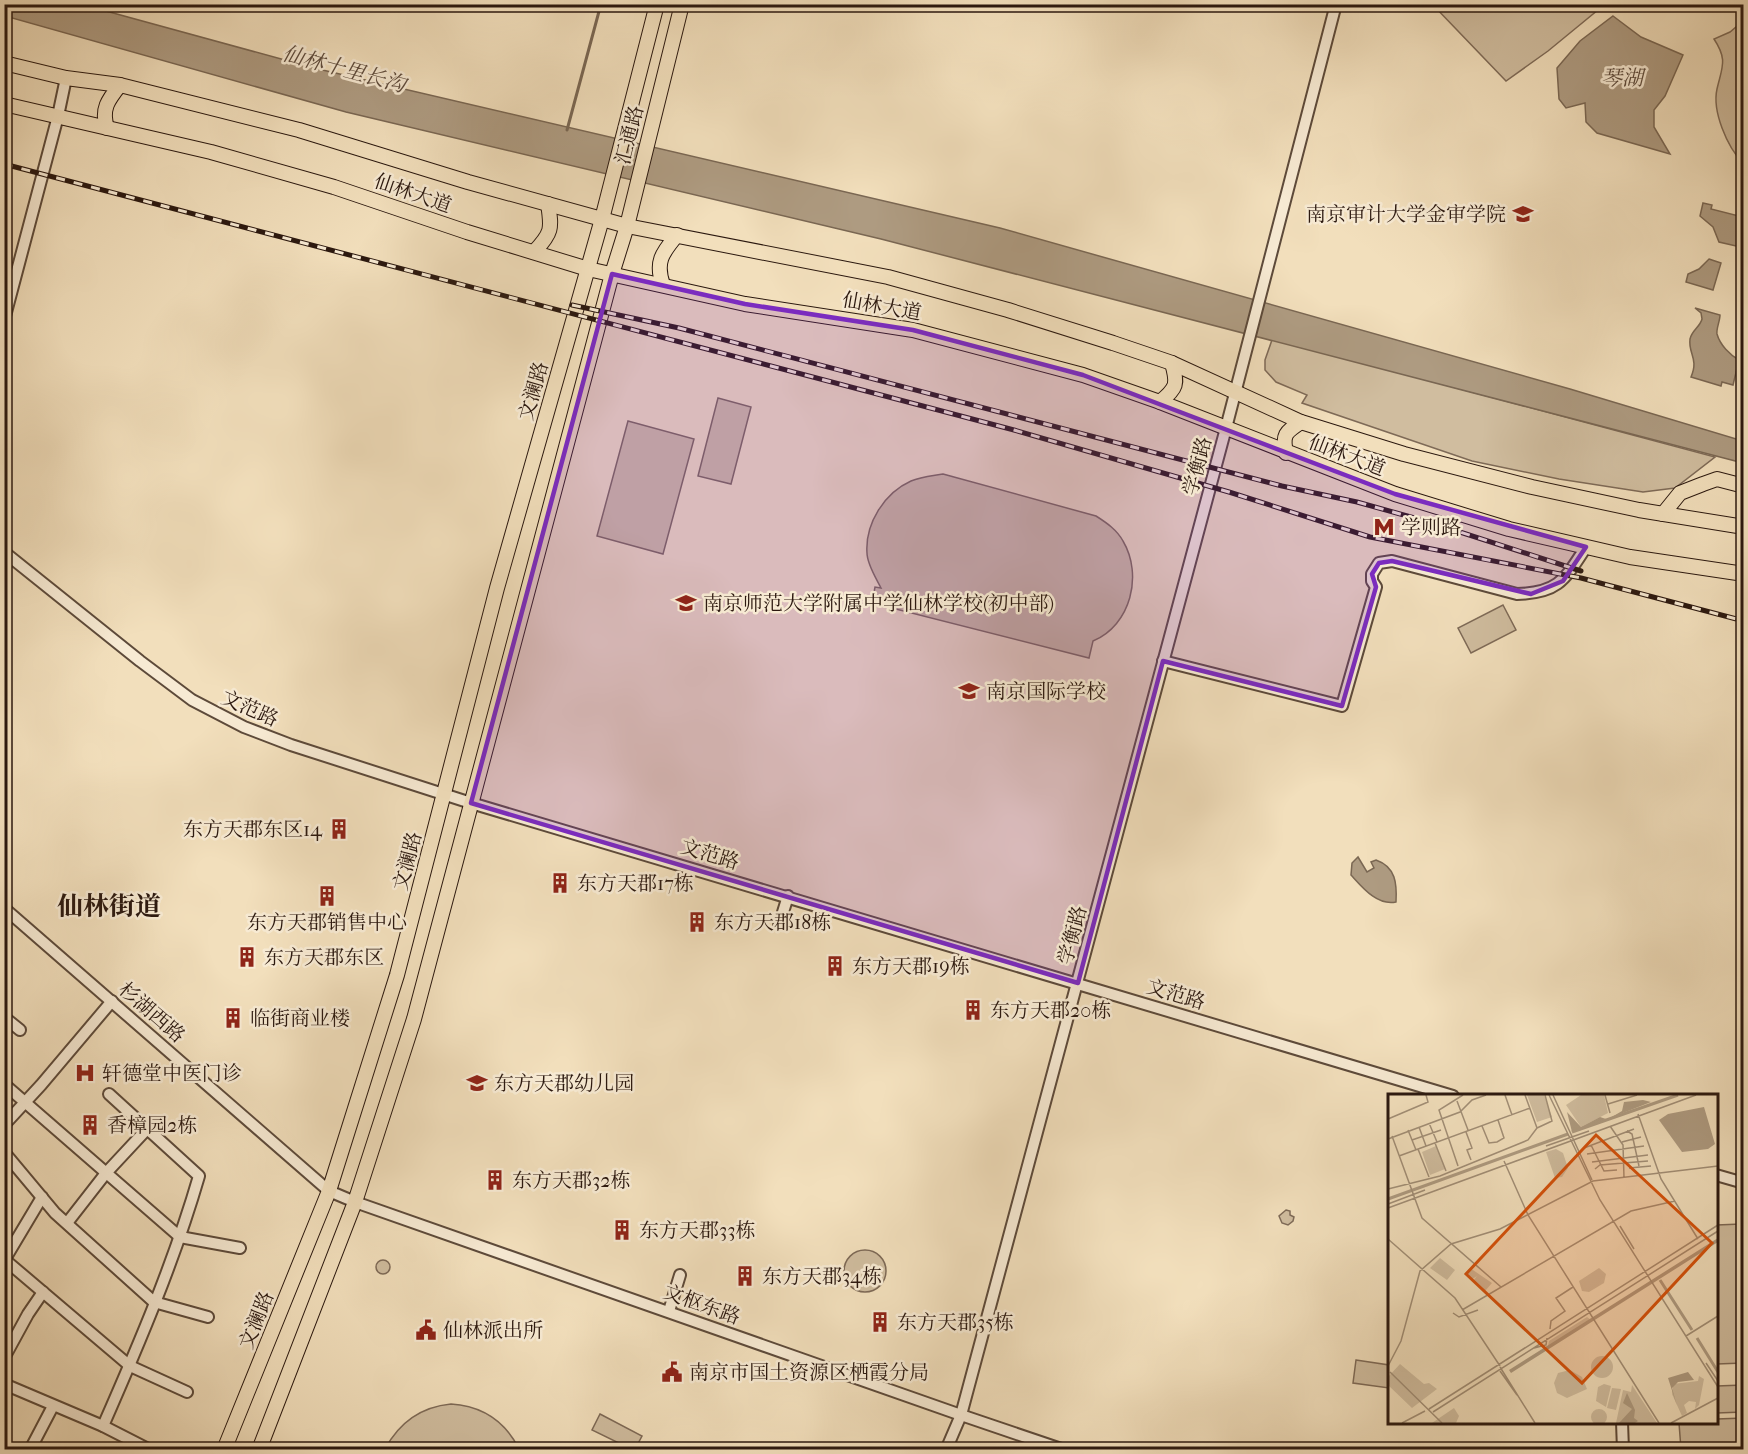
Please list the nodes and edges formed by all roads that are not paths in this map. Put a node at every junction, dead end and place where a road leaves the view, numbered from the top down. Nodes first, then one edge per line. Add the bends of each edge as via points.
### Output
1 (657, 4) edge
2 (682, 4) edge
3 (1336, 4) edge
4 (4, 63) edge
5 (66, 78) junction
6 (120, 85) junction
7 (4, 104) edge
8 (58, 116) junction
9 (107, 128) junction
10 (548, 204) junction
11 (602, 219) junction
12 (627, 226) junction
13 (677, 235) junction
14 (534, 252) junction
15 (588, 269) junction
16 (612, 274) junction
17 (663, 285) junction
18 (4, 320) edge
19 (1172, 363) junction
20 (1234, 391) junction
21 (1160, 402) junction
22 (1301, 422) junction
23 (1226, 428) junction
24 (1286, 453) junction
25 (1743, 486) edge
26 (1663, 514) junction
27 (1743, 527) edge
28 (1586, 547) junction
29 (4, 552) edge
30 (1743, 574) edge
31 (1163, 660) junction
32 (445, 794) junction
33 (471, 802) junction
34 (788, 896) junction
35 (4, 908) edge
36 (779, 925) dead end
37 (1078, 983) junction
38 (112, 1001) junction
39 (4, 1017) edge
40 (20, 1030) dead end
41 (4, 1084) edge
42 (109, 1094) dead end
43 (1450, 1094) edge
44 (25, 1103) junction
45 (4, 1125) edge
46 (147, 1129) junction
47 (4, 1152) edge
48 (106, 1173) junction
49 (1718, 1176) edge
50 (1743, 1184) edge
51 (329, 1191) junction
52 (42, 1197) junction
53 (355, 1202) junction
54 (67, 1223) junction
55 (180, 1237) junction
56 (240, 1248) dead end
57 (5, 1259) edge
58 (680, 1275) dead end
59 (43, 1292) junction
60 (154, 1302) junction
61 (669, 1311) junction
62 (208, 1317) dead end
63 (4, 1358) edge
64 (130, 1366) junction
65 (4, 1384) edge
66 (187, 1392) dead end
67 (53, 1406) junction
68 (961, 1415) junction
69 (1622, 1424) edge
70 (103, 1426) junction
71 (32, 1446) dead end
72 (150, 1449) edge
73 (224, 1449) edge
74 (258, 1449) edge
75 (946, 1449) edge
76 (1064, 1449) edge
77 (1623, 1449) edge

1 - 11 main road, 汇通路
2 - 12 main road, 汇通路
3 - 20 street
4 - 5 main road, 仙林大道
5 - 6 main road, 仙林大道
5 - 8 street
6 - 9 main road via 107,101
6 - 10 main road, 仙林大道 via 299,130
7 - 8 main road, 仙林大道
8 - 9 main road, 仙林大道
8 - 18 street
9 - 14 main road, 仙林大道 via 334,187
10 - 11 main road, 仙林大道
10 - 14 main road via 551,223 547,238
11 - 12 main road, 仙林大道
11 - 15 main road, 汇通路
12 - 13 main road, 仙林大道
12 - 16 main road, 汇通路
13 - 17 main road via 662,254 658,272
13 - 19 main road, 仙林大道 via 888,277 1008,310
14 - 15 main road, 仙林大道
15 - 16 main road, 仙林大道
15 - 32 main road, 文澜路 via 497,588
16 - 17 main road, 仙林大道
16 - 33 main road
17 - 21 main road, 仙林大道 via 745,304 913,330 1083,375
19 - 20 main road, 仙林大道
19 - 21 main road via 1176,378 1173,391
20 - 22 main road, 仙林大道
20 - 23 street
21 - 23 main road, 仙林大道
22 - 24 main road via 1287,431 1283,440
22 - 26 main road, 仙林大道 via 1476,474
23 - 24 main road, 仙林大道
23 - 31 street, 学衡路
24 - 28 main road, 仙林大道 via 1395,494 1509,529
25 - 26 main road via 1717,479 1680,493
26 - 27 main road, 仙林大道
28 - 30 main road, 仙林大道
28 - 31 street via 1563,581 1531,594 1517,594 1392,561 1378,563 1371,574 1376,587 1342,706
29 - 32 street, 文范路 via 192,700 244,727 291,745
31 - 37 street, 学衡路
32 - 33 street, 文范路
32 - 51 main road, 文澜路 via 397,975
33 - 34 street, 文范路
33 - 53 main road via 414,1019
34 - 36 street
34 - 37 street, 文范路
35 - 38 street, 杉湖西路
37 - 43 street, 文范路
37 - 68 street, 学衡路
38 - 44 street
38 - 51 street, 杉湖西路
39 - 40 street
41 - 44 street
42 - 46 street
44 - 45 street
44 - 48 street
46 - 48 street
46 - 55 street via 199,1176
47 - 52 street
48 - 54 street
48 - 55 street
49 - 50 street
51 - 53 street, 文枢东路
51 - 73 main road, 文澜路
52 - 54 street
52 - 57 street
53 - 61 street, 文枢东路
53 - 74 main road
54 - 60 street
55 - 56 street
55 - 60 street
57 - 59 street
58 - 61 street
59 - 63 street
59 - 64 street
60 - 62 street
60 - 64 street
61 - 68 street, 文枢东路
64 - 66 street
64 - 70 street
65 - 67 street
67 - 70 street
67 - 71 street
68 - 75 street, 学衡路
68 - 76 street, 文枢东路
69 - 77 street
70 - 72 street

